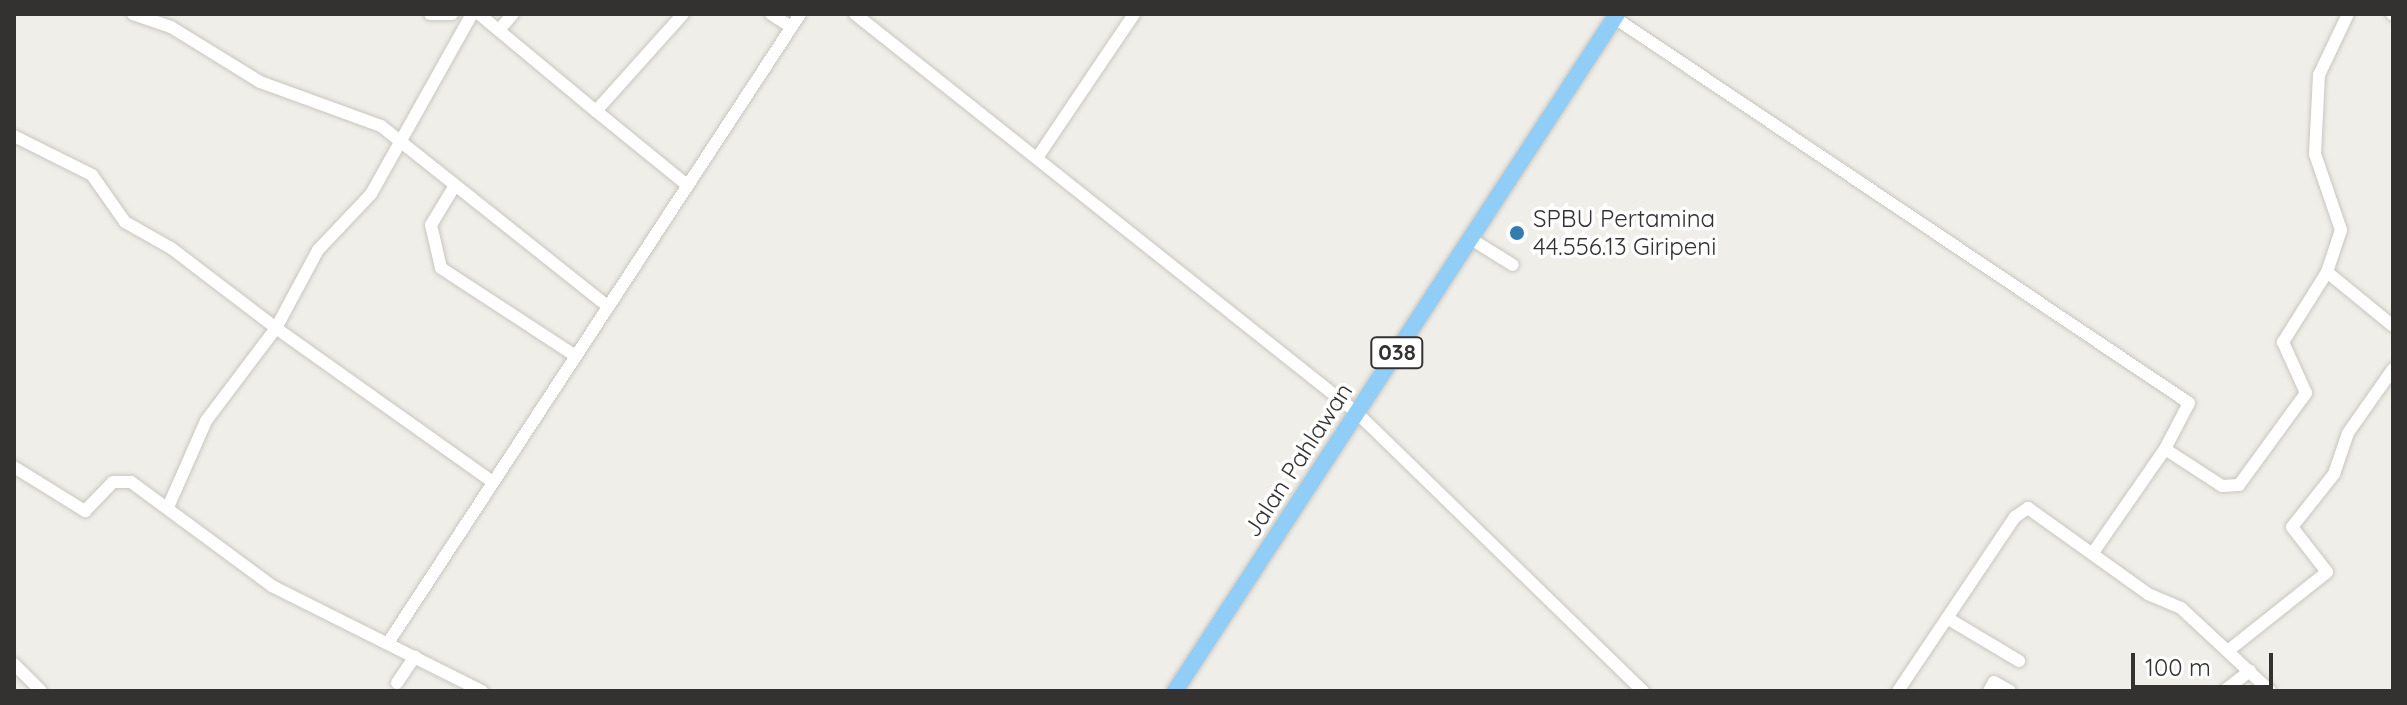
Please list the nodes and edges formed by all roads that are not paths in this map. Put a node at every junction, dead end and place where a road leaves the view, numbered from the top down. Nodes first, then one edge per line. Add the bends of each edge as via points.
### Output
1 (133, 14) edge
2 (430, 14) edge
3 (452, 14) edge
4 (472, 14) edge
5 (479, 14) edge
6 (513, 14) edge
7 (683, 14) edge
8 (771, 14) edge
9 (800, 14) edge
10 (855, 14) edge
11 (1134, 14) edge
12 (2348, 14) edge
13 (1616, 16) edge
14 (791, 27) junction
15 (499, 30) junction
16 (596, 111) junction
17 (14, 136) edge
18 (398, 139) junction
19 (1039, 155) junction
20 (687, 185) junction
21 (454, 187) junction
22 (1471, 239) junction
23 (1513, 265) dead end
24 (2327, 272) junction
25 (607, 306) junction
26 (2393, 326) edge
27 (276, 328) junction
28 (574, 355) junction
29 (2393, 369) edge
30 (1357, 413) junction
31 (2165, 449) junction
32 (14, 467) edge
33 (491, 481) junction
34 (168, 507) junction
35 (2094, 551) junction
36 (1947, 618) junction
37 (388, 643) junction
38 (2229, 650) junction
39 (415, 656) junction
40 (2019, 661) dead end
41 (14, 664) edge
42 (2250, 671) junction
43 (397, 683) dead end
44 (1901, 690) edge
45 (41, 691) edge
46 (482, 691) edge
47 (1175, 691) edge
48 (1643, 691) edge
49 (1989, 691) edge
50 (2010, 691) edge
51 (2224, 691) edge
52 (2270, 691) edge

1 - 18 street via 171,27 260,82 356,113
2 - 3 street
4 - 18 street
5 - 15 street
6 - 15 street
7 - 16 street
8 - 14 street
9 - 14 street
10 - 19 street
11 - 19 street
12 - 24 street via 2319,75 2315,154 2341,230
13 - 22 main road, Jalan Pahlawan / 038
13 - 31 street via 2181,395 2189,409
14 - 20 street
15 - 16 street
16 - 20 street
17 - 27 street via 92,175 125,222 171,248
18 - 21 street
18 - 27 street via 371,194 318,250
19 - 30 street
20 - 25 street
21 - 25 street
21 - 28 street via 431,225 441,268
22 - 23 street
22 - 30 main road, Jalan Pahlawan / 038
24 - 26 street
24 - 31 street via 2283,342 2306,393 2239,485 2222,486
25 - 28 street
27 - 33 street
27 - 34 street via 206,421
28 - 33 street
29 - 38 street via 2348,433 2334,474 2292,527 2327,572
30 - 47 main road, Jalan Pahlawan / 038
30 - 48 street
31 - 35 street
32 - 34 street via 82,510 89,510 119,480 131,482
33 - 37 street
34 - 37 street via 272,586
35 - 36 street via 2033,509 2024,509
35 - 38 street via 2148,594 2181,608
36 - 40 street
36 - 44 street
37 - 39 street
38 - 42 street
39 - 43 street
39 - 46 street
41 - 45 street
42 - 51 street
42 - 52 street
49 - 50 street via 1994,682

